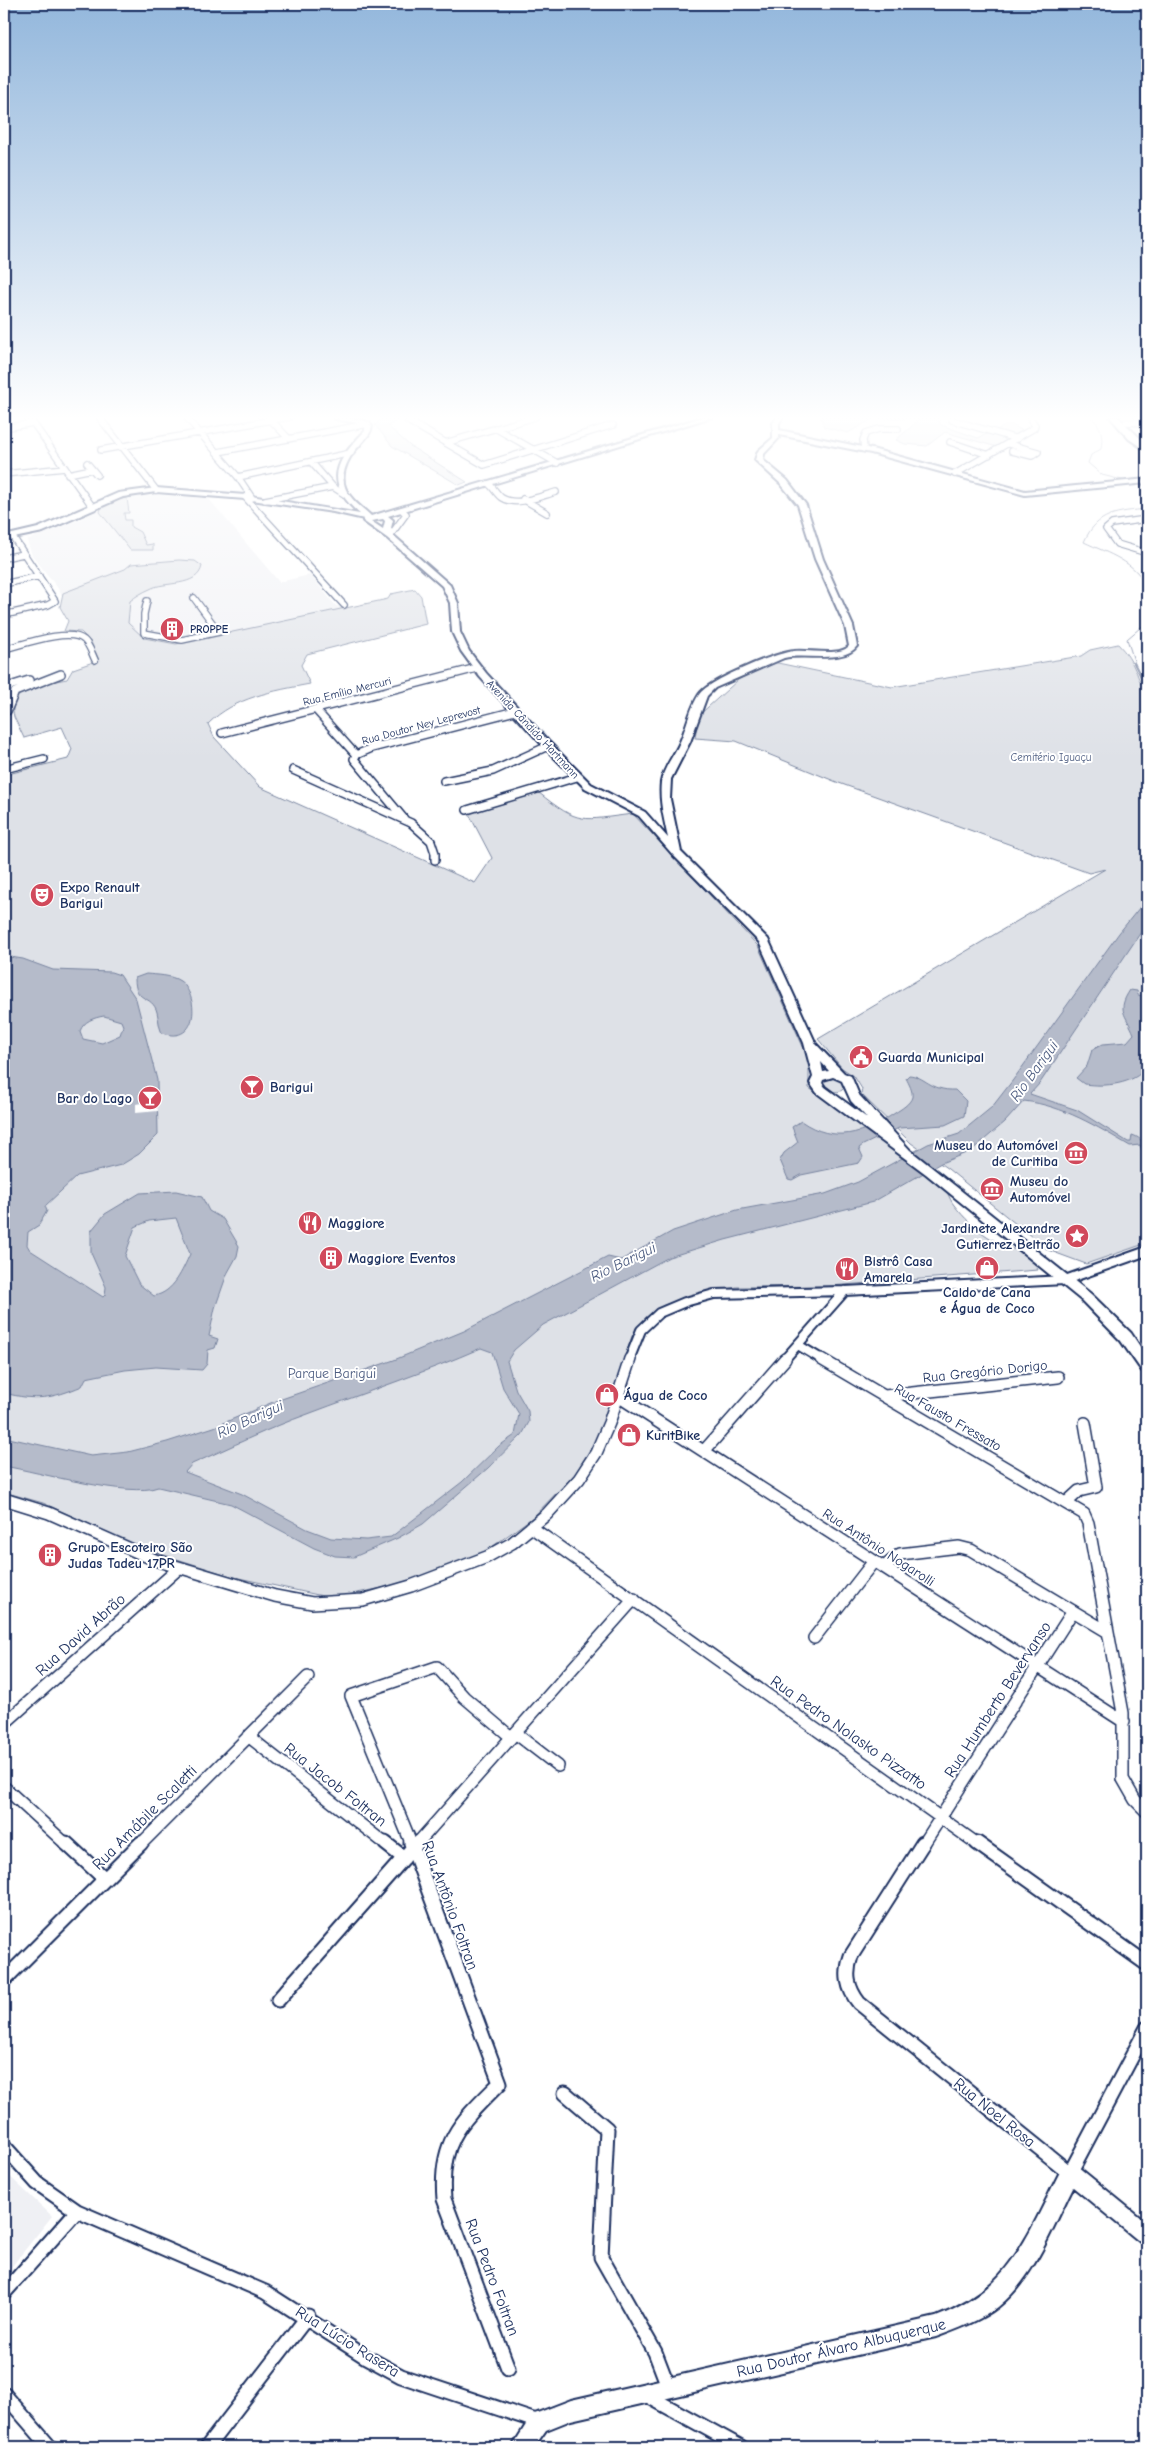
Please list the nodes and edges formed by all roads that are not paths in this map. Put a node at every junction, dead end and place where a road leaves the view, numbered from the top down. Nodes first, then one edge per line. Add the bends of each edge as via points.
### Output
1 (35, 531) edge
2 (279, 531) edge
3 (385, 531) edge
4 (389, 531) edge
5 (393, 531) edge
6 (810, 531) edge
7 (1107, 531) edge
8 (390, 536) junction
9 (13, 537) junction
10 (4, 538) edge
11 (1147, 553) edge
12 (24, 554) junction
13 (4, 558) edge
14 (39, 576) junction
15 (4, 584) edge
16 (194, 598) dead end
17 (147, 602) dead end
18 (344, 605) dead end
19 (4, 615) edge
20 (4, 649) edge
21 (95, 660) dead end
22 (477, 668) junction
23 (10, 701) junction
24 (315, 709) junction
25 (5, 711) edge
26 (515, 711) junction
27 (222, 734) dead end
28 (548, 746) junction
29 (356, 755) junction
30 (44, 759) dead end
31 (4, 770) edge
32 (293, 770) dead end
33 (577, 777) junction
34 (444, 781) dead end
35 (387, 797) junction
36 (370, 804) junction
37 (467, 810) dead end
38 (405, 820) junction
39 (676, 853) junction
40 (435, 860) dead end
41 (810, 1043) junction
42 (839, 1074) junction
43 (819, 1077) junction
44 (849, 1088) junction
45 (825, 1093) junction
46 (869, 1120) junction
47 (1147, 1251) edge
48 (1065, 1280) junction
49 (845, 1291) junction
50 (798, 1345) junction
51 (1143, 1356) edge
52 (1147, 1368) edge
53 (1058, 1377) dead end
54 (618, 1396) junction
55 (885, 1396) junction
56 (1085, 1423) dead end
57 (704, 1451) junction
58 (4, 1499) edge
59 (1067, 1502) junction
60 (531, 1527) junction
61 (874, 1561) junction
62 (178, 1568) junction
63 (884, 1568) junction
64 (634, 1599) junction
65 (1073, 1611) junction
66 (1108, 1632) junction
67 (814, 1638) dead end
68 (1038, 1666) junction
69 (308, 1677) dead end
70 (1124, 1722) junction
71 (4, 1724) edge
72 (513, 1735) junction
73 (248, 1736) junction
74 (558, 1766) dead end
75 (4, 1787) edge
76 (1147, 1812) edge
77 (940, 1817) junction
78 (413, 1848) junction
79 (404, 1858) junction
80 (105, 1879) junction
81 (1147, 1964) edge
82 (4, 1980) edge
83 (847, 1985) joint
84 (278, 2000) dead end
85 (1147, 2028) edge
86 (565, 2094) dead end
87 (4, 2146) edge
88 (1070, 2173) junction
89 (444, 2198) joint
90 (77, 2211) junction
91 (1147, 2235) edge
92 (4, 2293) edge
93 (308, 2316) junction
94 (508, 2368) dead end
95 (668, 2386) junction
96 (642, 2392) junction
97 (4, 2394) edge
98 (538, 2422) junction
99 (50, 2447) edge
100 (208, 2447) edge
101 (522, 2447) edge
102 (741, 2447) edge

1 - 9 main road
2 - 18 street
3 - 8 main road, Avenida Cândido Hartmann
4 - 8 main road
5 - 8 street
6 - 39 main road via 849,626 852,646 849,651 838,654 795,653 781,656 712,686 703,695 666,779 665,799
7 - 11 street via 1119,544
8 - 22 main road, Avenida Cândido Hartmann via 446,584 454,603 458,638
9 - 10 main road
9 - 12 street
12 - 13 street
12 - 14 street
14 - 15 street
14 - 19 street via 55,601
16 - 17 street via 219,632 182,640 144,633
20 - 21 street via 68,634 80,637
22 - 24 street, Rua Emílio Mercuri
22 - 26 main road, Avenida Cândido Hartmann
23 - 23 street via 22,688 62,676 58,674 10,686 6,692
23 - 25 street
24 - 27 street, Rua Emílio Mercuri
24 - 29 street
26 - 28 main road, Avenida Cândido Hartmann
26 - 29 street, Rua Doutor Ney Leprevost
28 - 33 main road, Avenida Cândido Hartmann
28 - 34 street via 494,771
29 - 35 street, Rua Doutor Ney Leprevost via 354,759
30 - 31 street
32 - 36 street
33 - 37 street
33 - 39 main road, Avenida Cândido Hartmann via 594,790 638,810
35 - 36 street
35 - 38 street, Rua Doutor Ney Leprevost
36 - 38 street
38 - 40 street via 422,830 433,842
39 - 41 main road, Avenida Cândido Hartmann via 767,946
41 - 42 main road, Avenida Cândido Hartmann
41 - 43 main road, Avenida Cândido Hartmann
42 - 43 main road via 828,1073
42 - 44 main road via 847,1079
43 - 45 main road via 816,1084
44 - 45 main road via 839,1094
44 - 46 main road
45 - 46 main road
46 - 48 main road
47 - 48 street
48 - 49 street
48 - 51 main road via 1100,1310
49 - 50 street
49 - 54 street via 729,1292 699,1297 672,1307 649,1320 641,1330
50 - 55 street, Rua Fausto Fressato
50 - 57 street
51 - 52 main road
53 - 55 street, Rua Gregório Dorigo
54 - 57 street, Rua Antônio Nogarolli
54 - 60 street via 604,1438 584,1472
55 - 59 street, Rua Fausto Fressato
56 - 59 street via 1096,1487 1079,1491
57 - 61 street, Rua Antônio Nogarolli
58 - 62 street via 51,1512
59 - 66 street, Rua Fausto Fressato via 1084,1514 1088,1523
60 - 62 street via 499,1550 469,1565 387,1594 350,1602 295,1601
60 - 64 street, Rua Pedro Nolasko Pizzatto
61 - 63 street, Rua Antônio Nogarolli
61 - 67 street
62 - 71 street, Rua David Abrão
63 - 65 street via 900,1554 963,1548
63 - 68 street, Rua Antônio Nogarolli
64 - 72 street
64 - 77 street, Rua Pedro Nolasko Pizzatto
65 - 66 street
65 - 68 street, Rua Humberto Bevervanso
66 - 70 street
68 - 70 street, Rua Antônio Nogarolli
68 - 77 street, Rua Humberto Bevervanso
69 - 73 street, Rua Amábile Scaletti
70 - 76 street via 1123,1779 1135,1800
72 - 74 street
72 - 78 street
72 - 78 street, Rua Antônio Foltran via 464,1697 437,1667 351,1696
73 - 79 street, Rua Jacob Foltran
73 - 80 street, Rua Amábile Scaletti
75 - 80 street
77 - 81 street, Rua Pedro Nolasko Pizzatto
77 - 83 street, Rua Humberto Bevervanso via 851,1956 847,1965
78 - 79 street
78 - 89 street, Rua Antônio Foltran via 500,2083 453,2132 442,2165
79 - 84 street
80 - 82 street, Rua Amábile Scaletti
83 - 88 street, Rua Noel Rosa via 859,2003
85 - 88 street, Rua Doutor Álvaro Albuquerque
86 - 95 street via 607,2129 601,2257 655,2352
87 - 90 street, Rua Lúcio Rasera via 31,2180
88 - 91 main road, Rua Noel Rosa
88 - 95 main road, Rua Doutor Álvaro Albuquerque via 1020,2266 1005,2287 974,2311 936,2327
89 - 94 street, Rua Pedro Foltran
90 - 92 street
90 - 93 street, Rua Lúcio Rasera via 265,2292
93 - 98 street, Rua Lúcio Rasera via 401,2376
93 - 100 street
95 - 96 main road, Rua Doutor Álvaro Albuquerque
96 - 98 main road
96 - 102 street
97 - 99 street
98 - 101 main road

